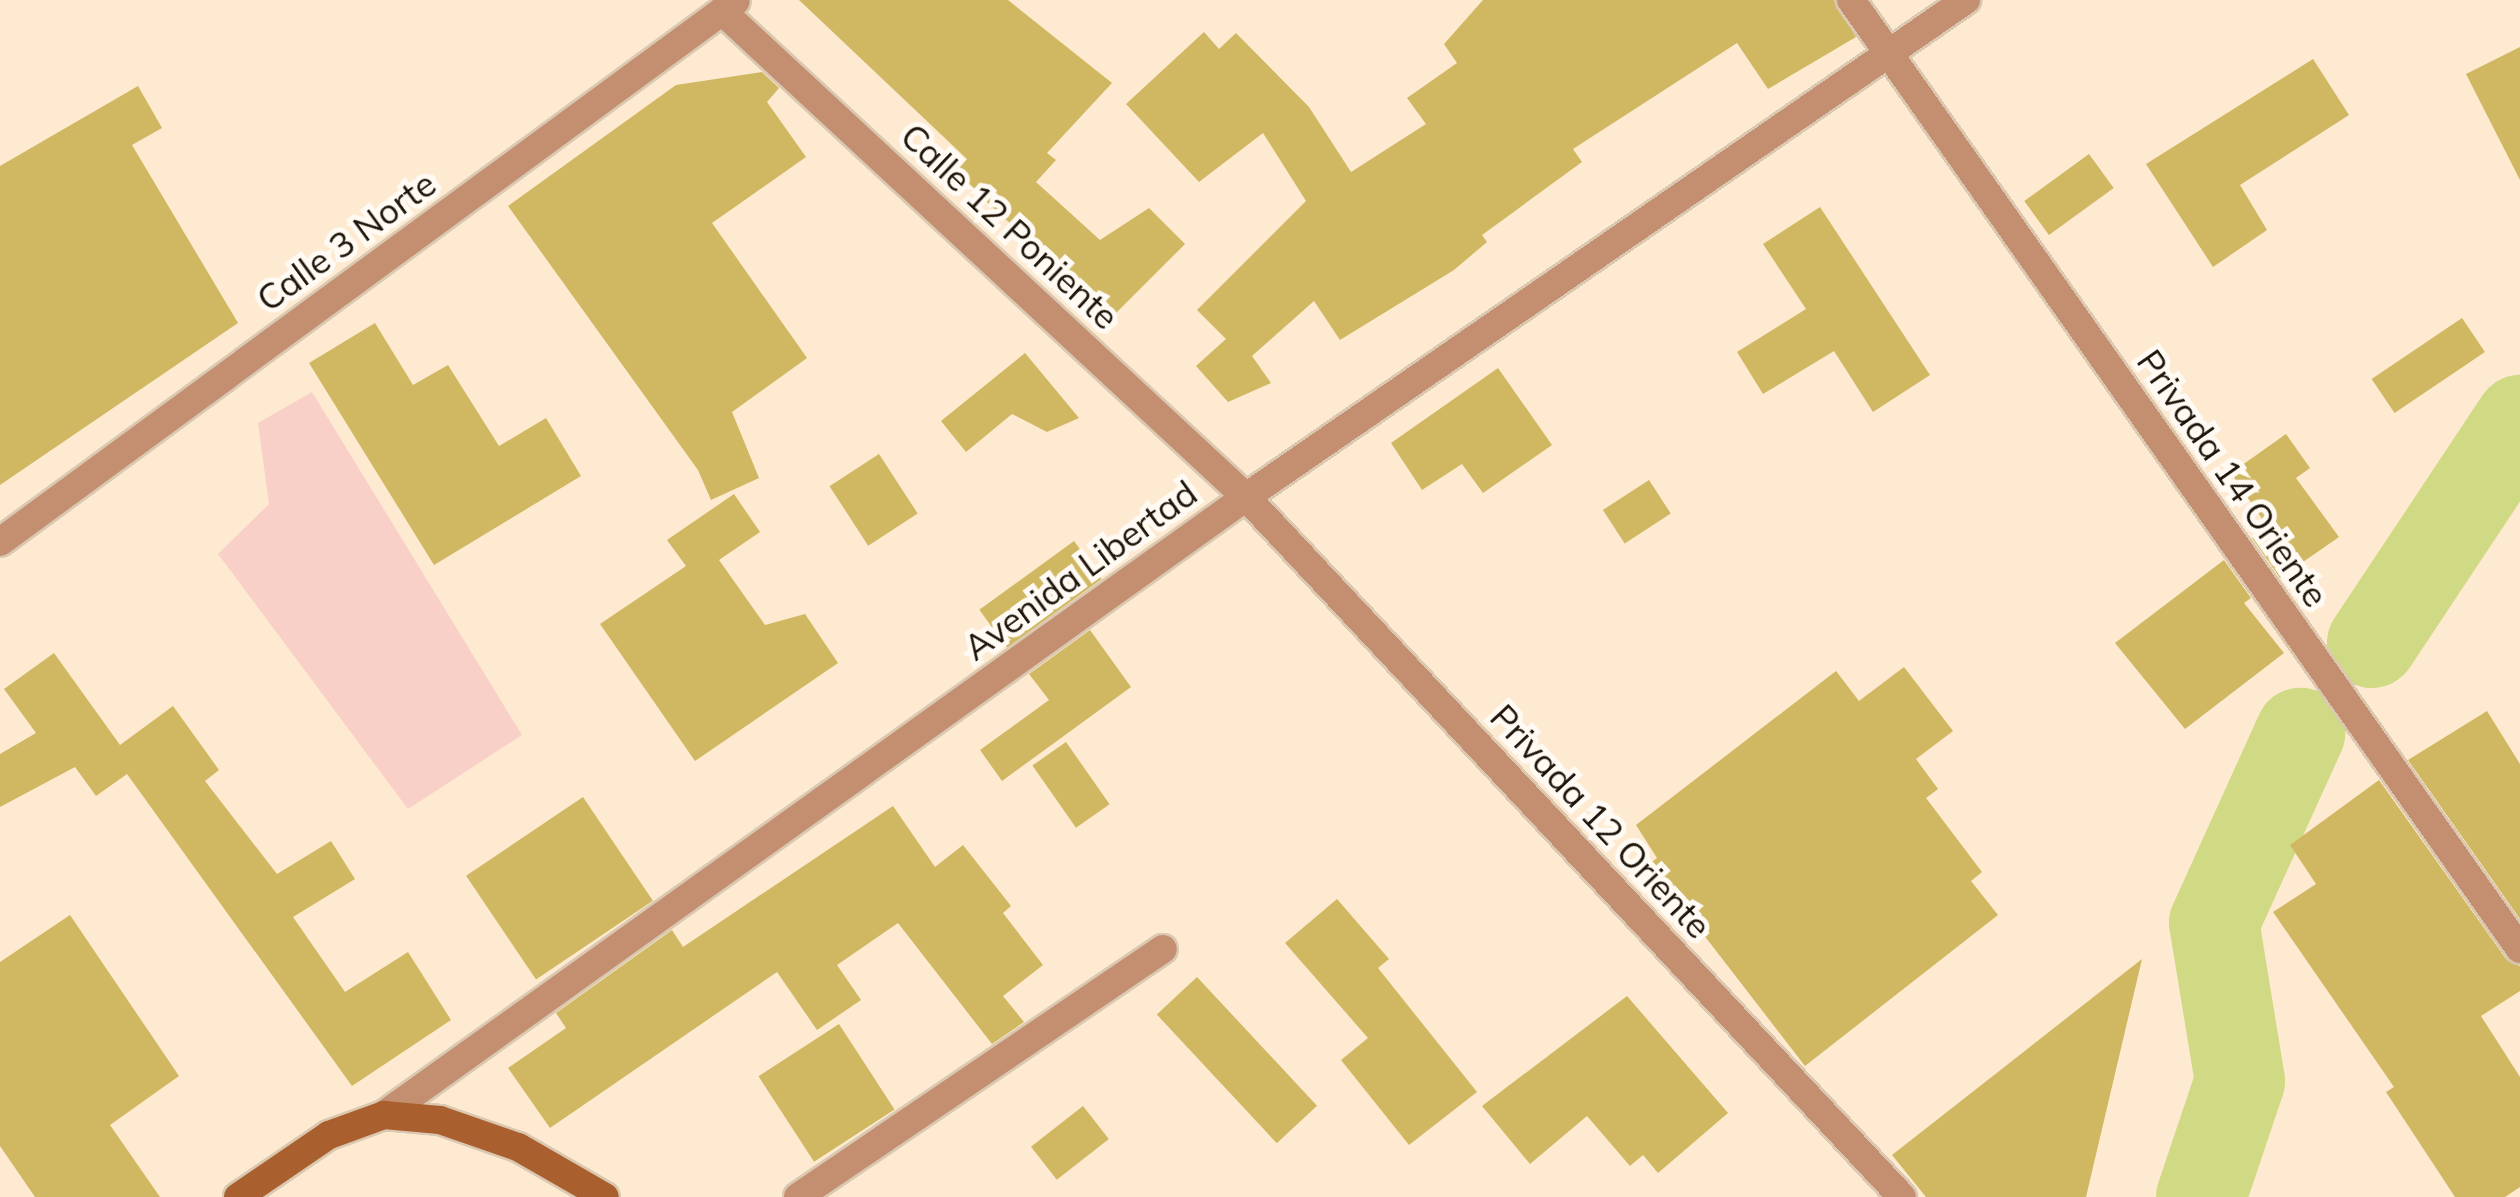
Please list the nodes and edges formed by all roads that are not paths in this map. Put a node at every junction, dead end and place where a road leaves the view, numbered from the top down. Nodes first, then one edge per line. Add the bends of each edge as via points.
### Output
1 (1851, 0) edge
2 (1966, 0) edge
3 (730, 5) edge
4 (1886, 51) junction
5 (1246, 497) junction
6 (0, 542) edge
7 (1163, 948) dead end
8 (2520, 948) edge
9 (384, 1115) junction
10 (238, 1197) edge
11 (605, 1197) edge
12 (798, 1197) edge
13 (1902, 1197) edge

1 - 4 street, Privada 14 Oriente
2 - 4 street, Avenida Libertad
3 - 5 street, Calle 12 Poniente
3 - 6 street, Calle 3 Norte
4 - 5 street, Avenida Libertad
4 - 8 street, Privada 14 Oriente
5 - 9 street, Avenida Libertad
5 - 13 street, Privada 12 Oriente
7 - 12 street
9 - 10 main road, Avenida Libertad via 329,1135
9 - 11 main road via 440,1120 518,1147

